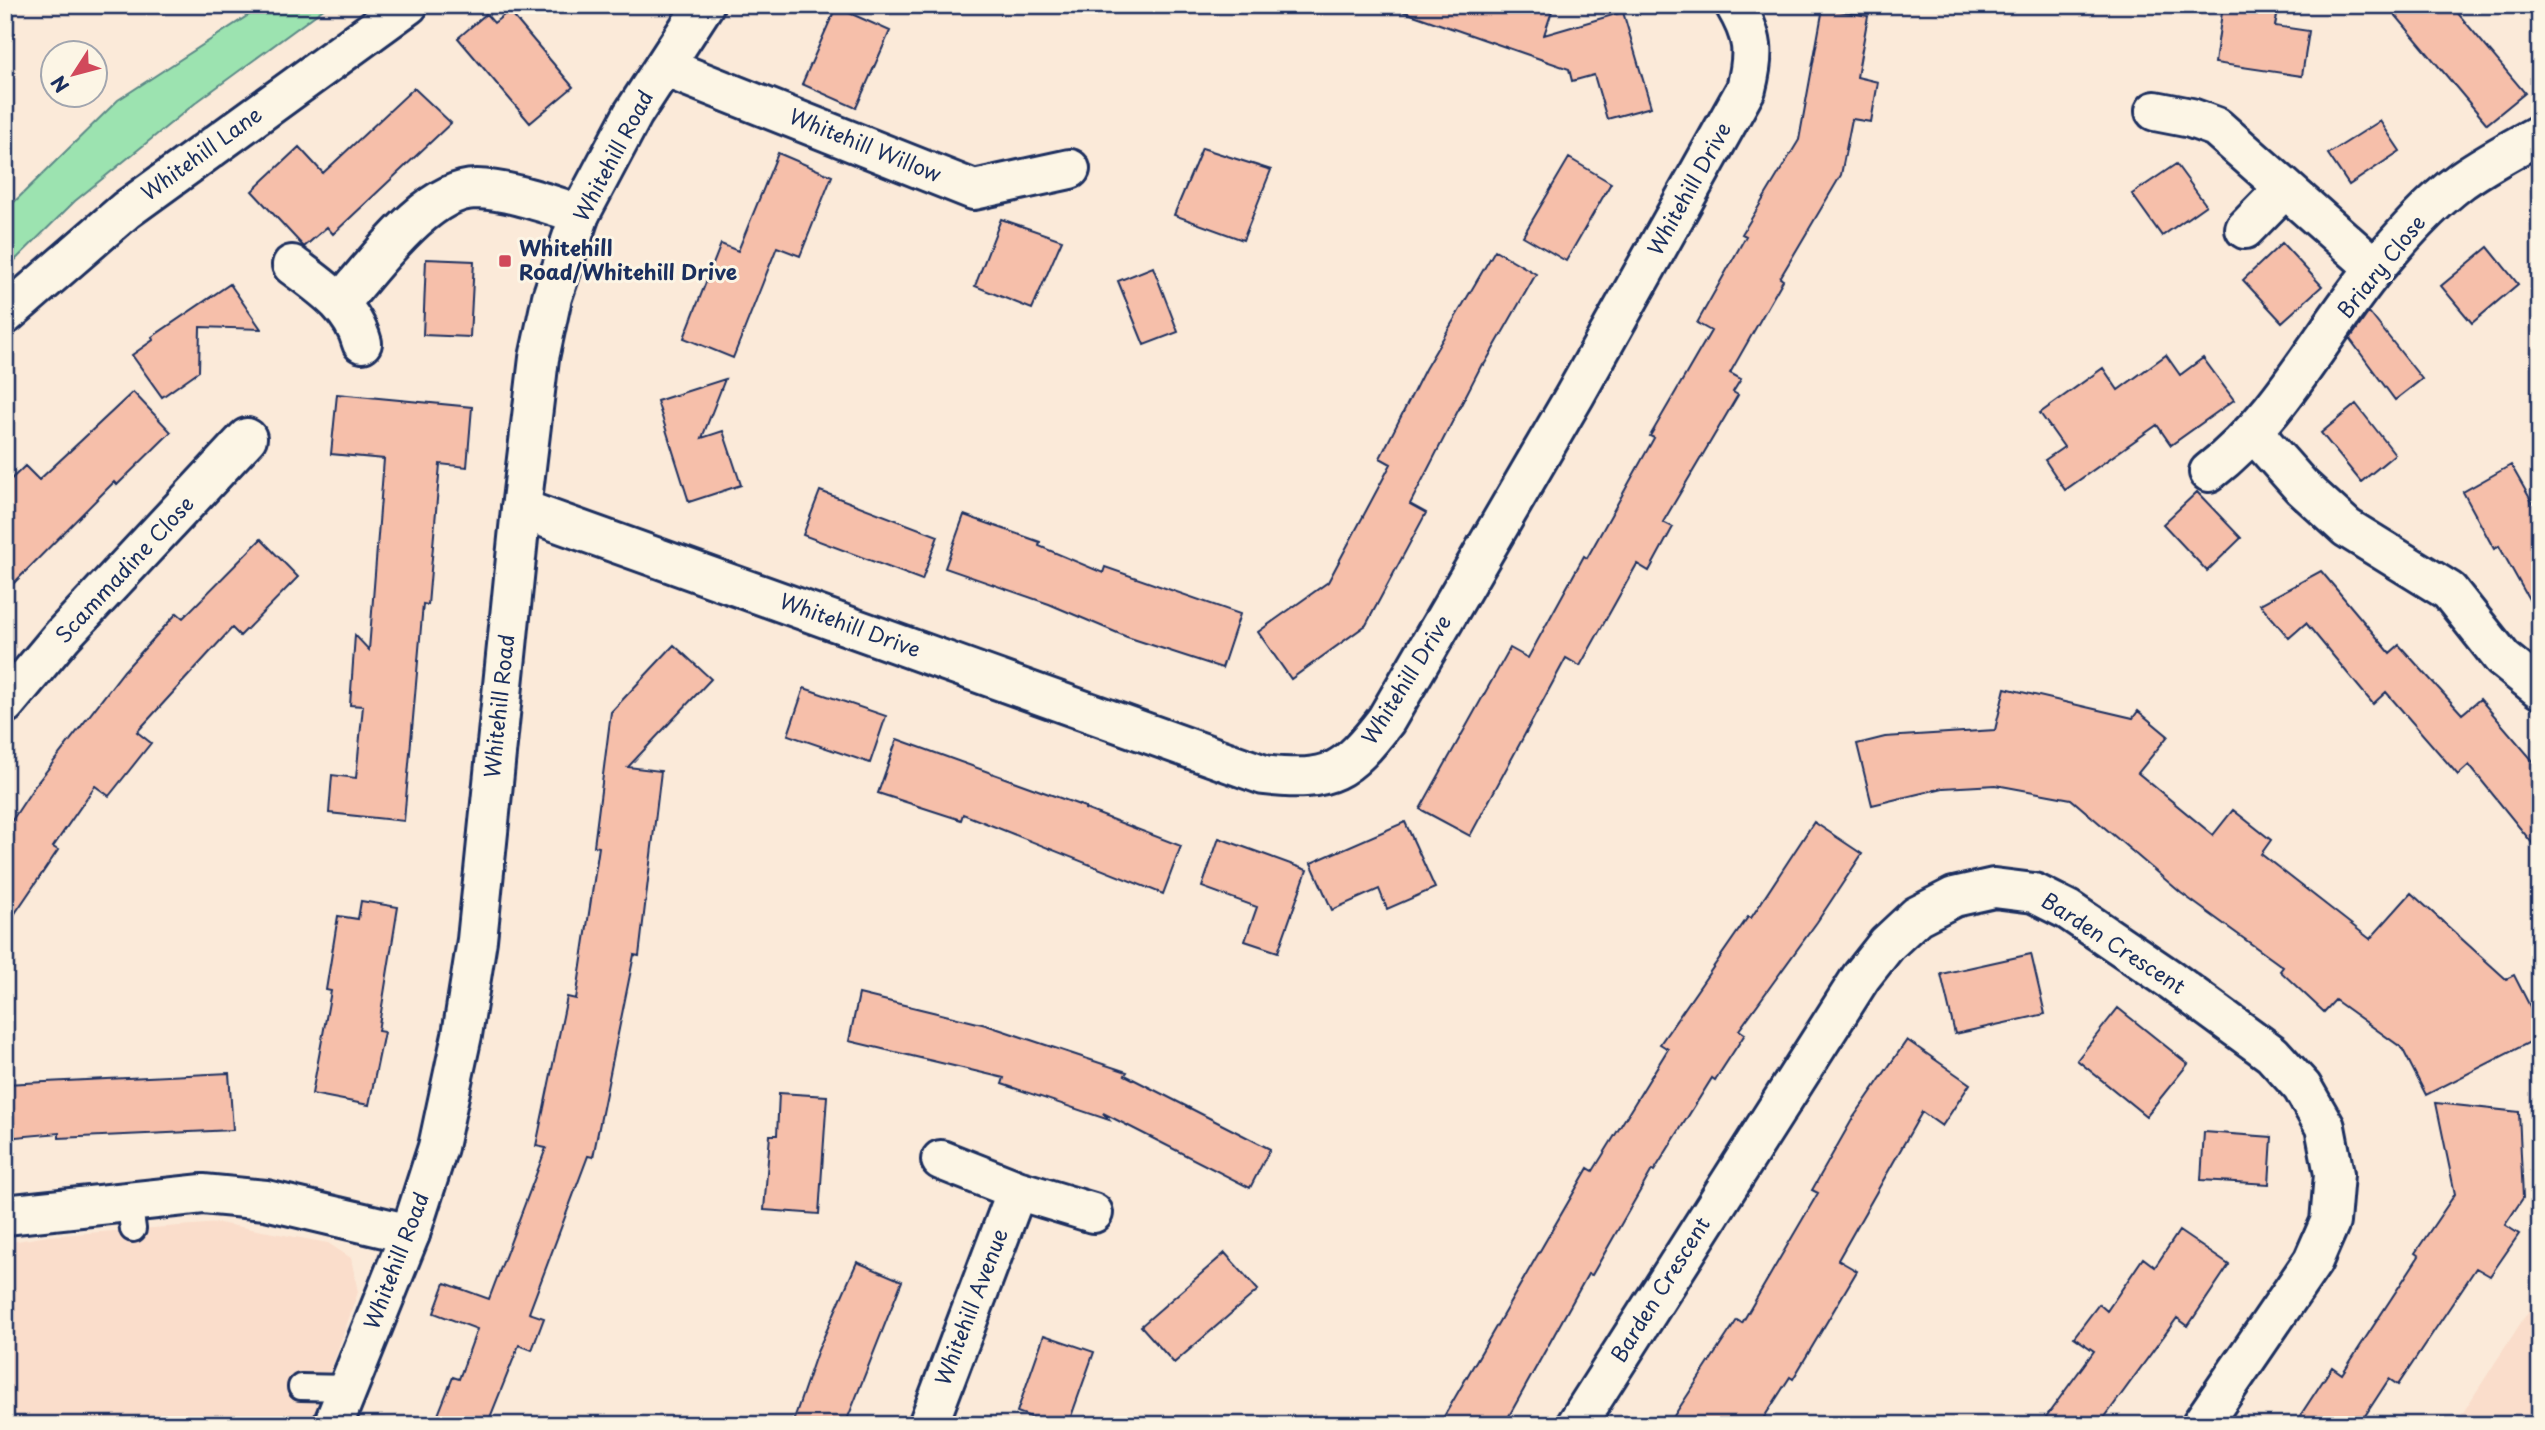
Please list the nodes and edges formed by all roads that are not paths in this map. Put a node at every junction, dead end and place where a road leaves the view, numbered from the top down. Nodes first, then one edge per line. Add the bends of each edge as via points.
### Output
1 (408, 5) edge
2 (704, 5) edge
3 (1735, 5) edge
4 (664, 67) junction
5 (2155, 111) dead end
6 (2540, 134) edge
7 (1070, 169) dead end
8 (2284, 189) junction
9 (580, 214) junction
10 (2245, 229) dead end
11 (292, 265) dead end
12 (2375, 268) junction
13 (340, 303) junction
14 (5, 316) edge
15 (362, 342) dead end
16 (2254, 433) junction
17 (247, 438) dead end
18 (2209, 472) dead end
19 (520, 509) junction
20 (2540, 689) edge
21 (5, 704) edge
22 (941, 1160) dead end
23 (1017, 1190) junction
24 (1093, 1213) dead end
25 (5, 1215) edge
26 (411, 1234) junction
27 (301, 1387) dead end
28 (348, 1388) junction
29 (333, 1425) edge
30 (928, 1425) edge
31 (1576, 1425) edge
32 (2201, 1425) edge

1 - 14 street, Whitehill Lane via 126,210
2 - 4 street, Whitehill Road
3 - 19 street, Whitehill Drive via 1748,27 1754,58 1746,89 1386,720 1358,757 1327,773 1303,779 1264,775
4 - 7 street, Whitehill Willow via 974,190
4 - 9 street, Whitehill Road via 633,114
5 - 8 street via 2216,127
6 - 12 street, Briary Close via 2462,180
8 - 10 street
8 - 12 street
9 - 13 street via 475,189 447,195 422,213
9 - 19 street, Whitehill Road via 552,297
11 - 13 street
12 - 16 street, Briary Close
13 - 15 street via 357,326
16 - 18 street, Briary Close
16 - 20 street via 2347,528 2449,591 2503,659
17 - 21 street, Scammadine Close via 62,635
19 - 26 street, Whitehill Road via 477,940 463,1035 438,1147
22 - 23 street
23 - 24 street
23 - 30 street, Whitehill Avenue
25 - 26 street via 131,1215 203,1194 266,1200
26 - 28 street, Whitehill Road
27 - 28 lane
28 - 29 street, Whitehill Road
31 - 32 street, Barden Crescent via 1838,1013 1887,944 1917,916 1954,897 1994,888 2034,892 2171,980 2272,1054 2302,1087 2325,1127 2334,1174 2330,1222 2313,1261

